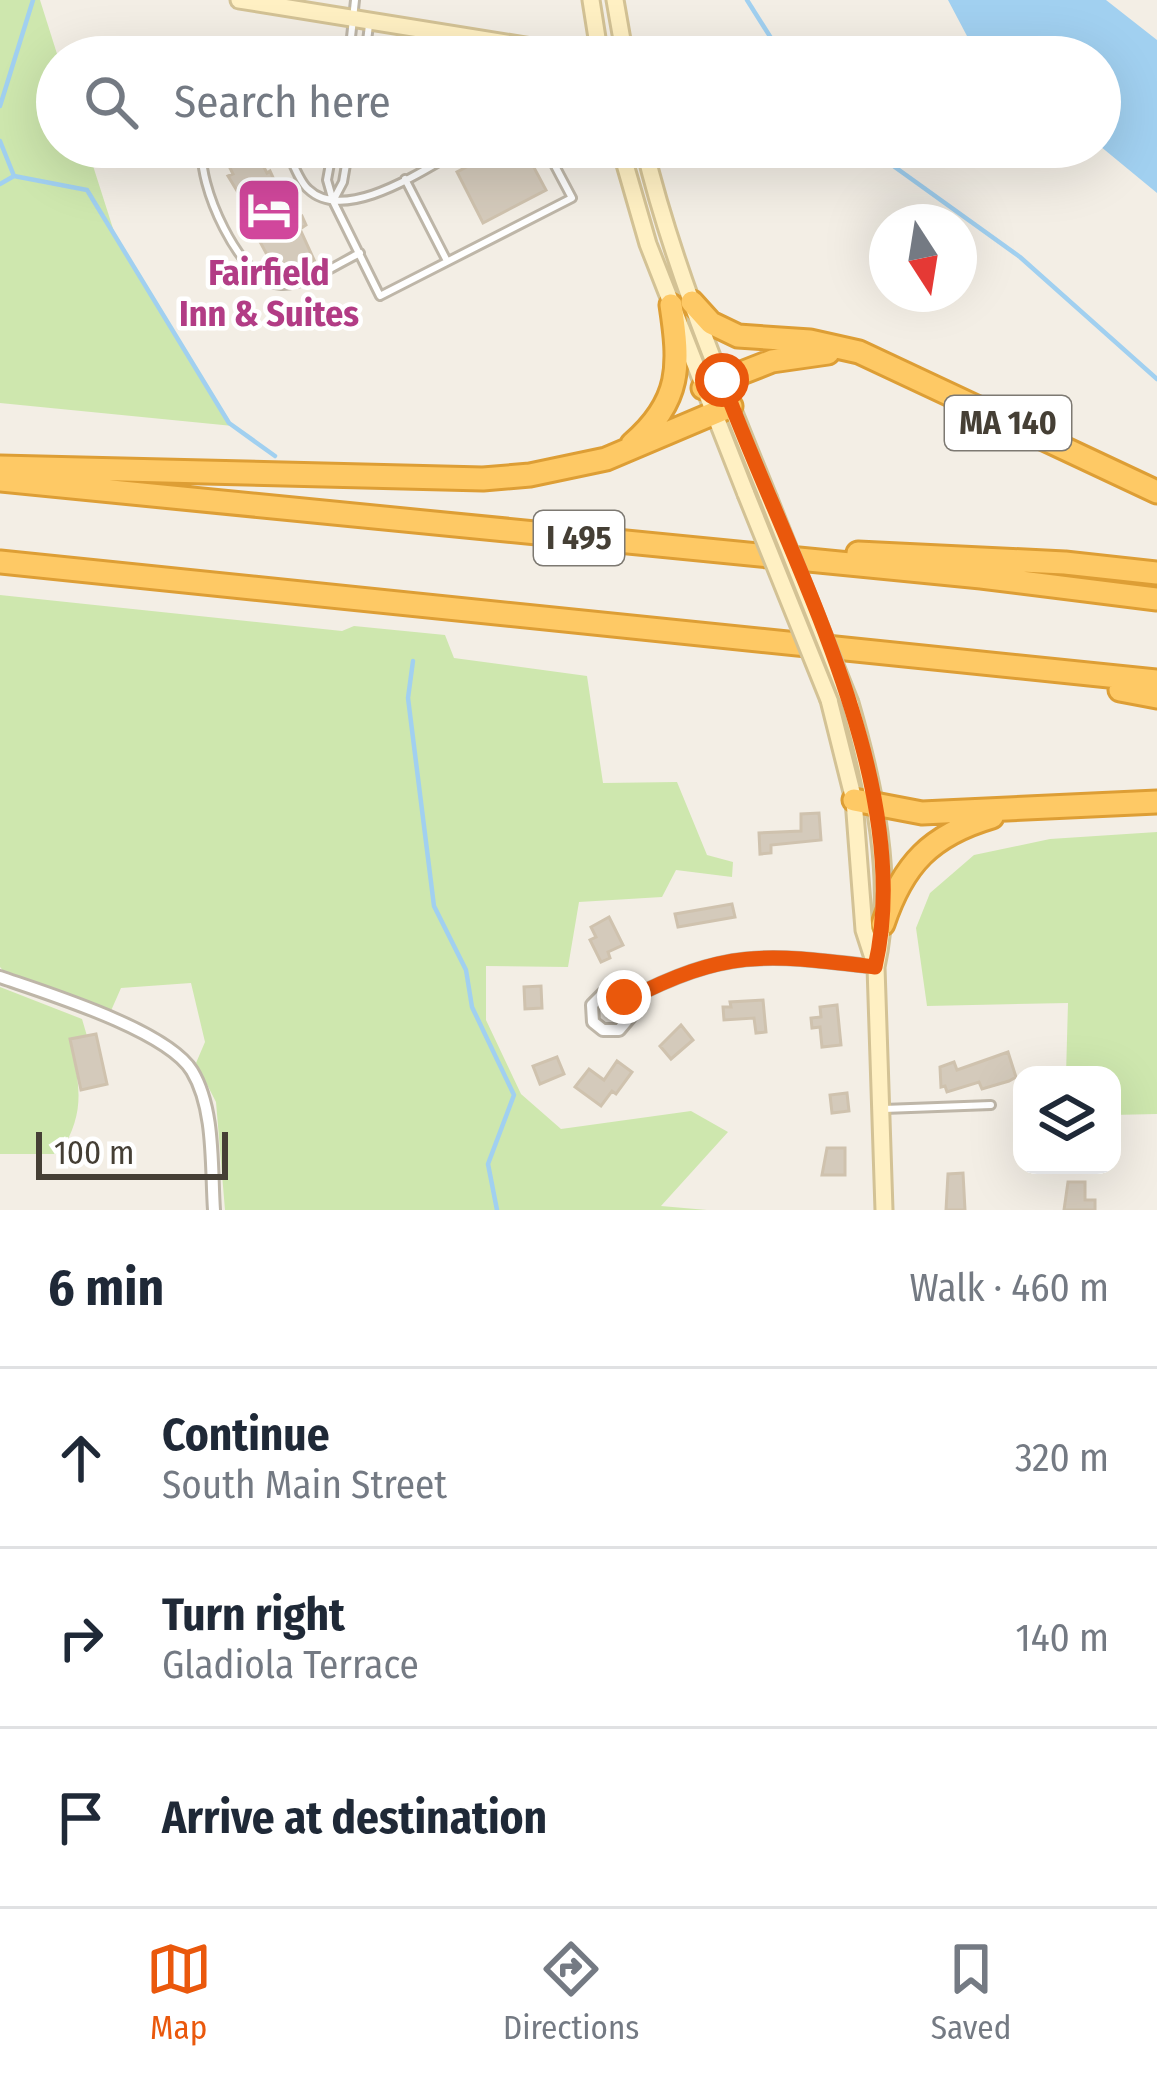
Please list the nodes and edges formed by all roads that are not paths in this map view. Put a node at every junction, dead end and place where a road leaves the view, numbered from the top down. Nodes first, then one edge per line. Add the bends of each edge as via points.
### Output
1 (239, 0) edge
2 (355, 0) edge
3 (591, 0) edge
4 (614, 0) edge
5 (286, 4) edge
6 (361, 20) junction
7 (356, 36) edge
8 (363, 36) edge
9 (467, 36) edge
10 (597, 36) edge
11 (621, 36) edge
12 (200, 168) edge
13 (296, 168) edge
14 (329, 168) edge
15 (346, 168) edge
16 (423, 168) edge
17 (556, 168) edge
18 (626, 168) edge
19 (649, 168) edge
20 (405, 179) junction
21 (333, 201) junction
22 (360, 253) junction
23 (447, 262) junction
24 (682, 303) junction
25 (859, 352) junction
26 (712, 384) junction
27 (722, 409) junction
28 (620, 454) junction
29 (0, 467) edge
30 (0, 480) edge
31 (1157, 492) edge
32 (793, 559) junction
33 (0, 562) edge
34 (1157, 573) edge
35 (1157, 599) edge
36 (900, 652) junction
37 (1157, 682) edge
38 (1157, 698) edge
39 (1157, 802) edge
40 (864, 803) junction
41 (1037, 808) junction
42 (883, 924) junction
43 (875, 967) junction
44 (0, 977) edge
45 (627, 1000) dead end
46 (991, 1106) dead end
47 (880, 1109) junction
48 (214, 1210) edge
49 (884, 1210) edge

1 - 5 main road
2 - 6 lane
3 - 10 main road
4 - 11 main road
5 - 6 main road
6 - 7 lane
6 - 8 lane
6 - 9 main road
12 - 22 lane via 255,275 283,286
13 - 21 lane via 308,190
14 - 21 lane
15 - 21 lane
16 - 20 lane
17 - 23 lane via 572,198
18 - 24 main road via 648,244
19 - 24 main road
20 - 21 lane via 353,202
20 - 23 lane
21 - 22 lane
22 - 23 lane via 380,296
24 - 25 highway, MA 140 via 738,336
24 - 26 main road
24 - 28 highway via 672,392
25 - 26 highway via 800,355
25 - 31 highway, MA 140
26 - 27 main road
27 - 28 highway
27 - 40 main road, bridge via 746,494
27 - 40 main road, bridge via 768,497 850,703
28 - 29 highway via 483,479
30 - 32 highway, I 495
32 - 34 highway via 907,553
32 - 35 highway, I 495
33 - 36 highway, I 495
36 - 37 highway, I 495
36 - 38 highway
39 - 41 highway
40 - 41 highway via 922,813
40 - 42 main road
40 - 43 main road via 864,931
41 - 42 highway via 969,824 918,856
42 - 43 main road
43 - 45 street via 749,957 689,971
43 - 47 main road
44 - 48 street via 129,1027 192,1071 203,1102
46 - 47 lane
47 - 49 main road

